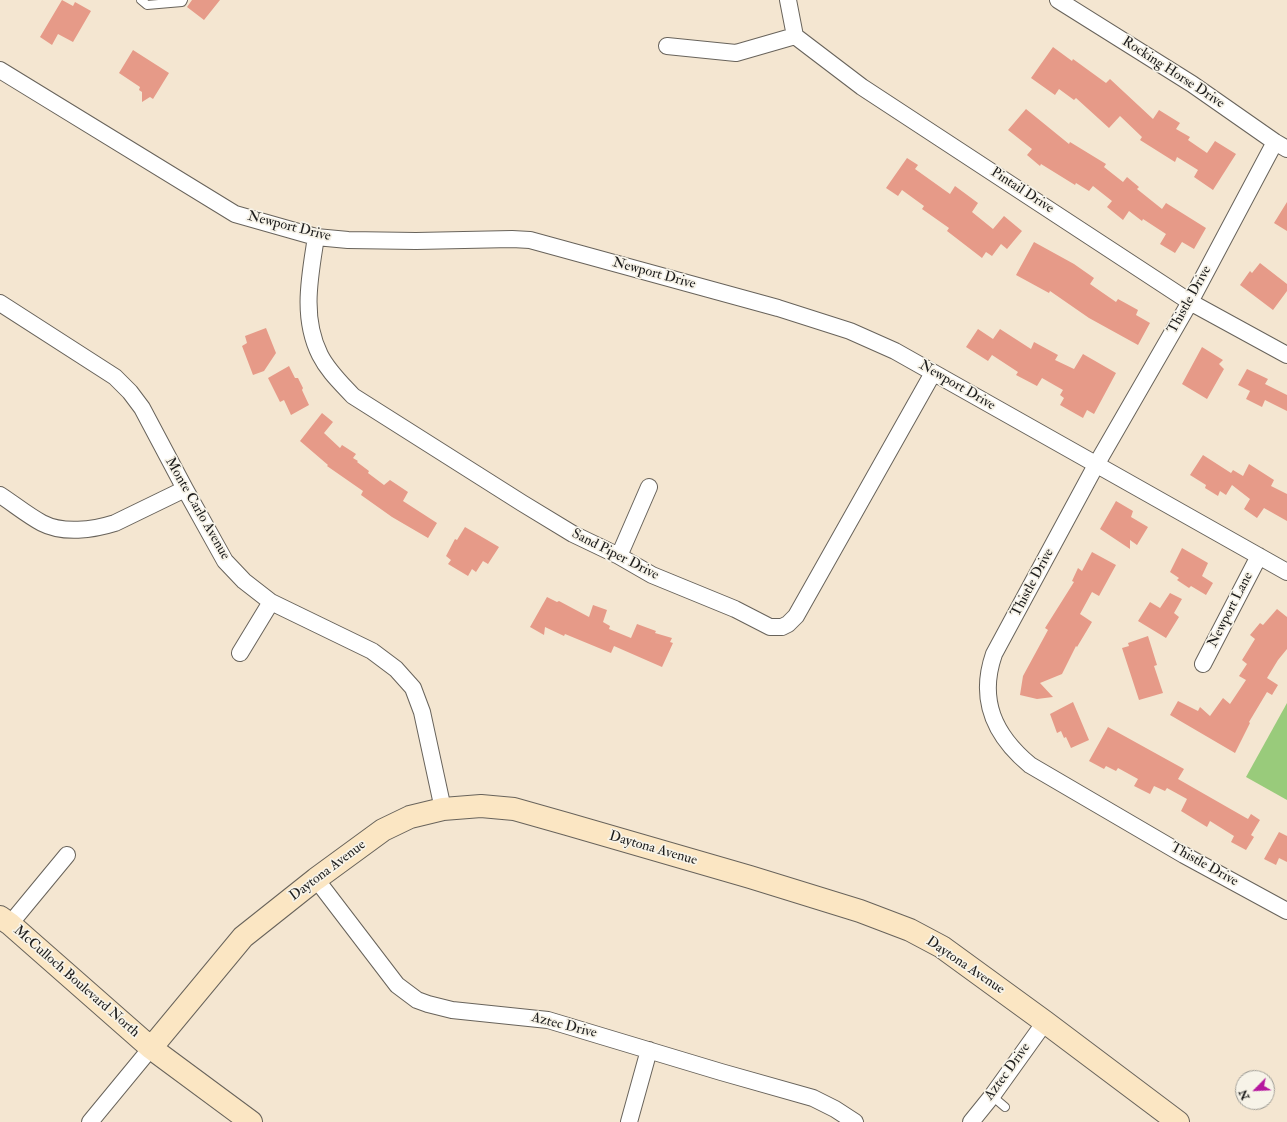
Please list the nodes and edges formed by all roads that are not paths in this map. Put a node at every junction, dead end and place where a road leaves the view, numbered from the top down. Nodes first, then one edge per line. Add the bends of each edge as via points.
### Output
1 (141, 0) edge
2 (183, 0) edge
3 (788, 0) edge
4 (1058, 0) edge
5 (795, 36) junction
6 (667, 46) dead end
7 (0, 70) edge
8 (1281, 145) edge
9 (316, 237) junction
10 (1190, 302) junction
11 (0, 303) edge
12 (1287, 355) edge
13 (933, 373) junction
14 (1096, 465) junction
15 (649, 487) dead end
16 (185, 489) junction
17 (0, 495) edge
18 (619, 556) junction
19 (1259, 556) junction
20 (1287, 572) edge
21 (271, 602) junction
22 (240, 653) dead end
23 (1203, 664) dead end
24 (444, 809) junction
25 (67, 855) dead end
26 (316, 879) junction
27 (1287, 911) edge
28 (5, 921) edge
29 (1045, 1022) junction
30 (151, 1048) junction
31 (648, 1050) junction
32 (992, 1096) junction
33 (1005, 1107) dead end
34 (90, 1122) edge
35 (251, 1122) edge
36 (629, 1122) edge
37 (855, 1122) edge
38 (970, 1122) edge
39 (1178, 1122) edge

1 - 2 lane via 147,5
3 - 5 street
4 - 8 street, Rocking Horse Drive via 1192,84
5 - 6 street via 736,53
5 - 10 street, Pintail Drive via 862,87
7 - 9 street, Newport Drive via 235,214
8 - 10 street, Thistle Drive
9 - 13 street, Newport Drive via 409,241 530,240 778,308 850,331
9 - 18 street, Sand Piper Drive via 307,296 309,320 320,356 353,396 573,534
10 - 12 street, Pintail Drive
10 - 14 street, Thistle Drive
11 - 16 street, Monte Carlo Avenue via 115,377 130,392 142,408
13 - 14 street, Newport Drive
13 - 18 street, Sand Piper Drive via 796,616 788,624 770,627 735,609 652,575
14 - 19 street, Newport Drive
14 - 27 street, Thistle Drive via 994,654 987,683 993,718 1006,742 1030,765 1184,855
15 - 18 street
16 - 17 street via 116,523 77,530 43,524
16 - 21 street, Monte Carlo Avenue via 225,561 244,581
19 - 20 street, Newport Drive
19 - 23 street, Newport Lane
21 - 22 street
21 - 24 street, Monte Carlo Avenue via 372,651 396,669 413,688 422,712
24 - 26 street, Daytona Avenue via 410,817 383,830
24 - 29 street, Daytona Avenue via 481,806 514,809 860,911 910,930 942,948
25 - 28 street
26 - 30 street, Daytona Avenue via 243,937
26 - 31 street, Aztec Drive via 397,985 417,1000 452,1010 548,1020
28 - 30 street, McCulloch Boulevard North
29 - 32 street, Aztec Drive
29 - 39 street, Daytona Avenue
30 - 34 street
30 - 35 street, McCulloch Boulevard North
31 - 36 street
31 - 37 street, Aztec Drive via 813,1098
32 - 33 lane
32 - 38 street, Aztec Drive

